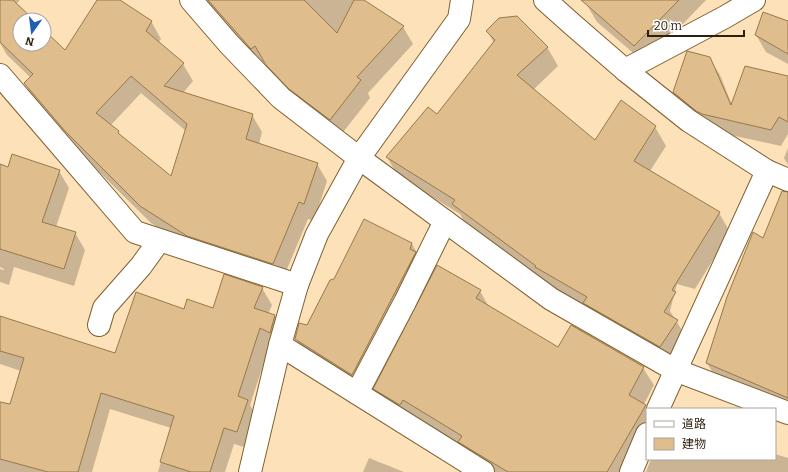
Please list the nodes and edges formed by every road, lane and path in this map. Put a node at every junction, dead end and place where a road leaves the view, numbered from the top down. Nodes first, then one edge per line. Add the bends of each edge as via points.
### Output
1 (191, 0) edge
2 (462, 0) edge
3 (545, 0) edge
4 (754, 0) edge
5 (625, 70) junction
6 (0, 75) edge
7 (359, 158) junction
8 (767, 171) junction
9 (788, 180) edge
10 (445, 221) junction
11 (159, 241) junction
12 (297, 285) junction
13 (99, 325) dead end
14 (280, 344) junction
15 (675, 370) junction
16 (357, 393) junction
17 (658, 408) edge
18 (775, 408) edge
19 (776, 408) edge
20 (788, 413) edge
21 (646, 436) edge
22 (453, 464) edge
23 (250, 472) edge
24 (483, 472) edge
25 (631, 472) edge

1 - 7 street via 281,98
2 - 7 street via 459,20
3 - 5 street
4 - 5 street
5 - 8 street via 689,121
6 - 11 street via 135,232
7 - 10 street
7 - 12 street via 317,234
8 - 9 street
8 - 15 street
10 - 15 street via 551,299
10 - 16 street via 406,302
11 - 12 street
11 - 13 street via 104,308
12 - 14 street
14 - 16 street
14 - 23 street
15 - 17 street
15 - 18 street
16 - 22 street
19 - 20 street
21 - 25 street
22 - 24 street

